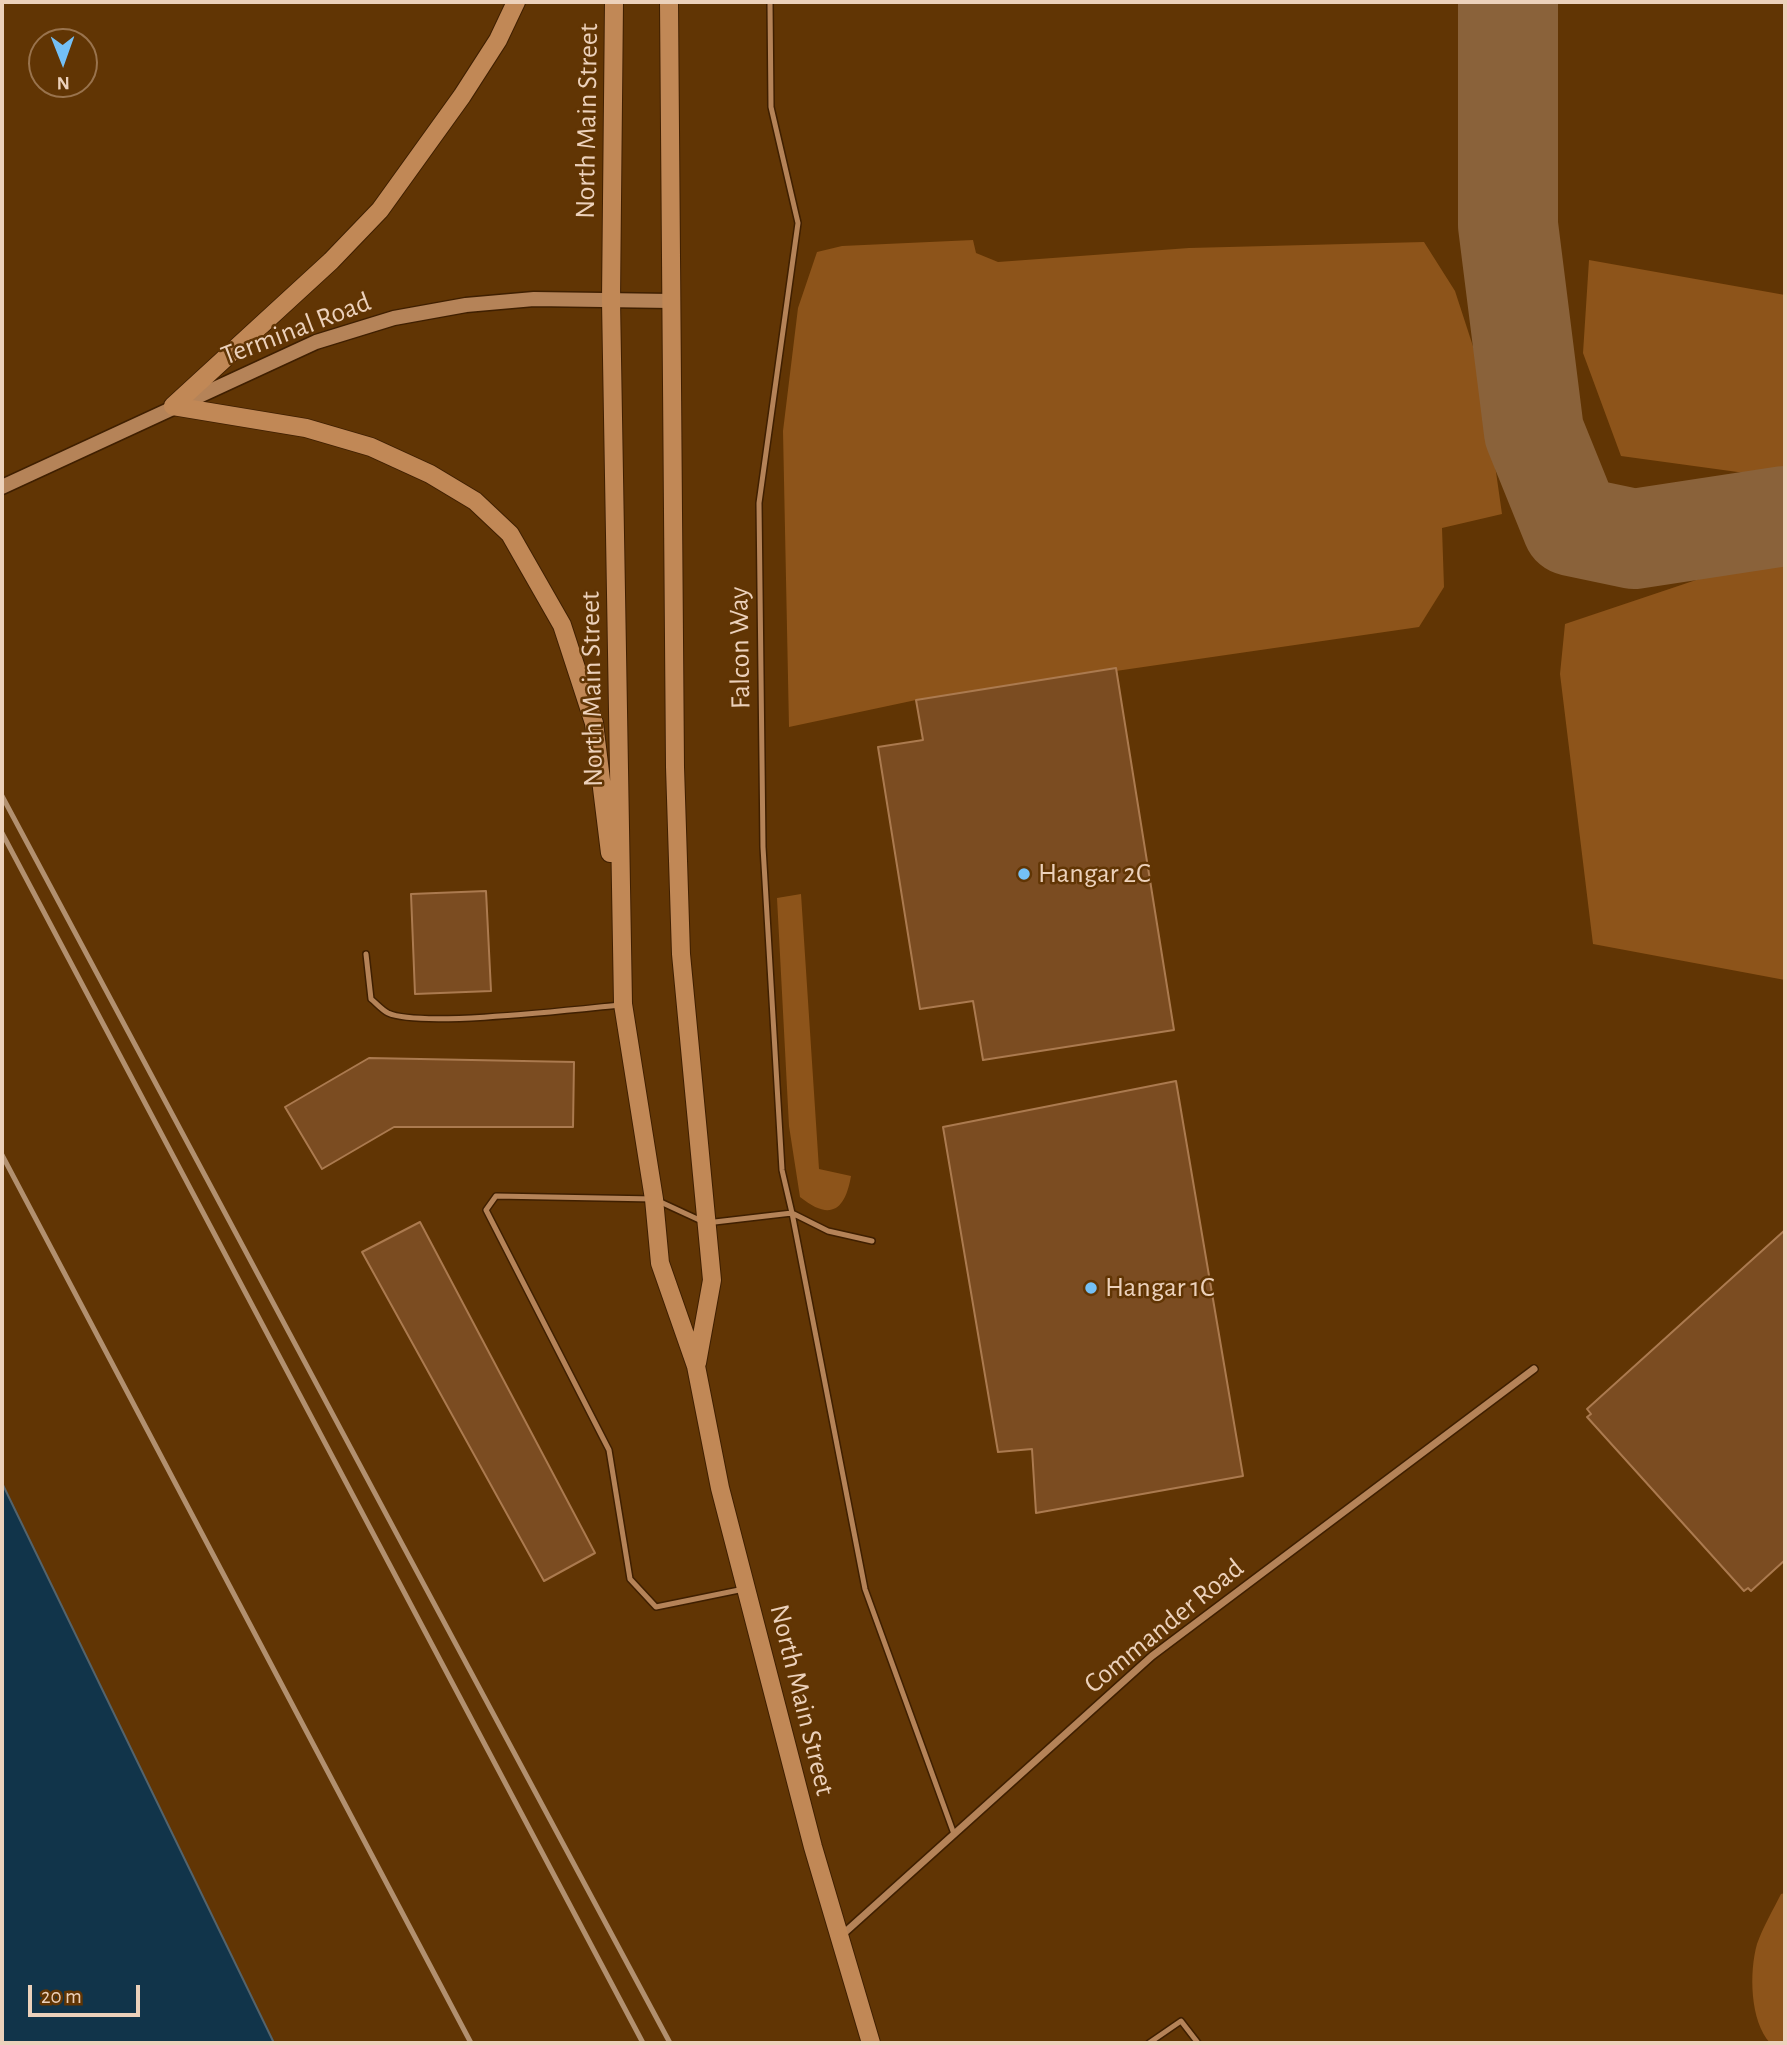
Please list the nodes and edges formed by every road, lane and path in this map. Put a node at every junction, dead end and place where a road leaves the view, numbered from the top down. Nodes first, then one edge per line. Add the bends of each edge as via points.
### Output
1 (516, 2) edge
2 (614, 2) edge
3 (669, 2) edge
4 (770, 2) edge
5 (611, 300) junction
6 (671, 301) junction
7 (173, 406) junction
8 (2, 487) edge
9 (366, 954) dead end
10 (623, 1004) junction
11 (654, 1199) junction
12 (792, 1213) junction
13 (706, 1223) junction
14 (872, 1241) dead end
15 (696, 1366) junction
16 (1534, 1369) dead end
17 (746, 1588) junction
18 (954, 1834) junction
19 (839, 1937) junction
20 (871, 2043) edge
21 (1149, 2043) edge
22 (1198, 2043) edge

1 - 7 main road via 463,96 380,210
2 - 5 main road, North Main Street
3 - 6 main road, North Main Street
4 - 12 lane, Falcon Way via 771,107 798,223 759,503 763,847 782,1170
5 - 6 main road, Terminal Road
5 - 7 main road, Terminal Road via 534,299 394,318 316,342
5 - 10 main road, North Main Street
6 - 13 main road, North Main Street via 681,954
7 - 8 main road, Terminal Road
7 - 10 main road via 306,428 371,447 475,501 510,534 562,625 594,723
9 - 10 lane via 372,999 388,1013 440,1017 547,1013
10 - 11 main road, North Main Street
11 - 13 lane
11 - 15 main road, North Main Street via 660,1263
11 - 17 lane via 496,1196 486,1210 609,1450 630,1578 656,1607
12 - 13 lane
12 - 14 lane via 828,1231
12 - 18 lane, Falcon Way via 865,1589
13 - 15 main road, North Main Street via 712,1280
15 - 17 main road, North Main Street
16 - 18 street, Commander Road via 1152,1656
17 - 19 main road, North Main Street
18 - 19 street, Commander Road
19 - 20 main road, North Main Street
21 - 22 lane via 1181,2021

